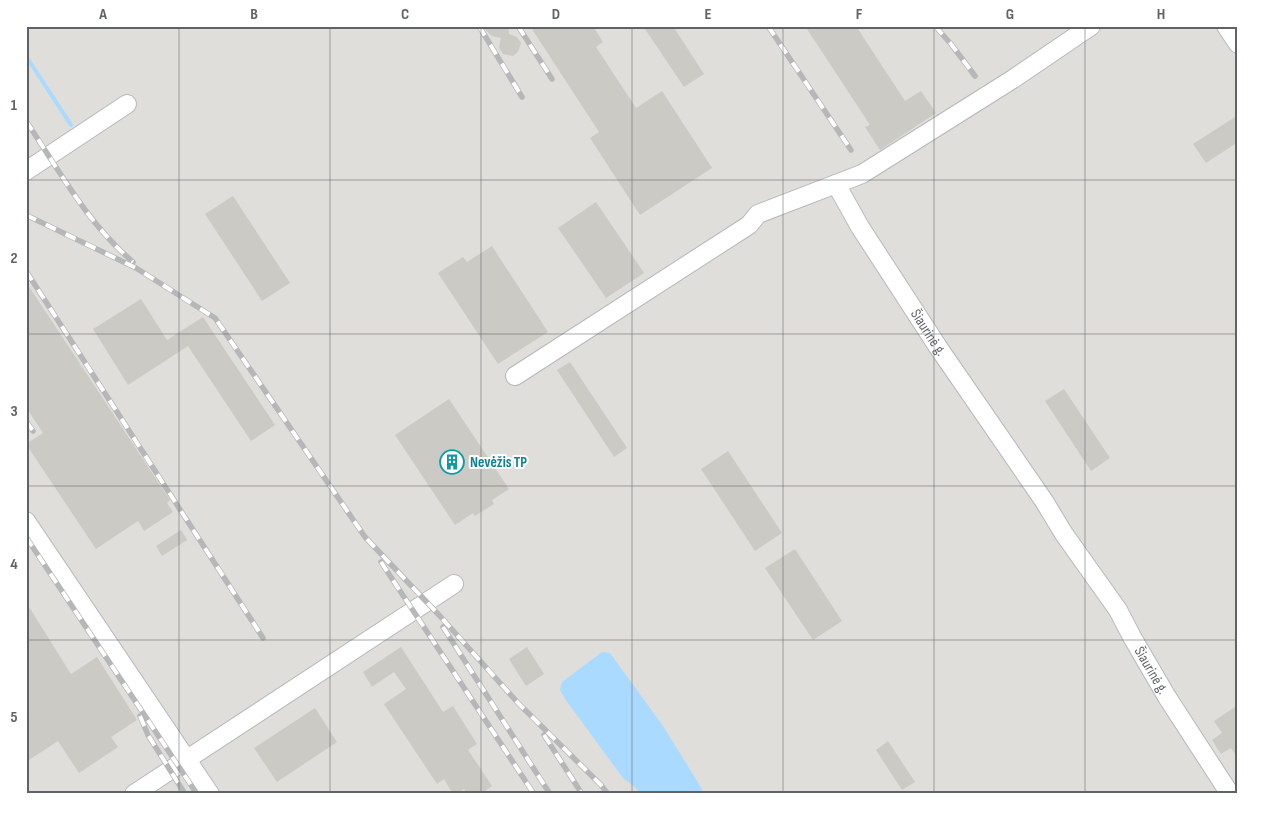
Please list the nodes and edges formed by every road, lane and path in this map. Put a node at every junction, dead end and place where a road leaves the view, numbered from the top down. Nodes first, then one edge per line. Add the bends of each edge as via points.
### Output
1 (1091, 26) edge
2 (1226, 26) edge
3 (1238, 44) edge
4 (127, 104) dead end
5 (26, 171) edge
6 (836, 184) junction
7 (515, 376) dead end
8 (26, 521) edge
9 (454, 584) dead end
10 (187, 759) junction
11 (134, 794) edge
12 (210, 794) edge
13 (1230, 794) edge

1 - 6 street via 862,174
2 - 3 street
4 - 5 street
6 - 7 street via 758,214 749,225
6 - 13 street, Šiaurinė g. via 938,347 1118,610 1167,697
8 - 10 street
9 - 10 street
10 - 11 street
10 - 12 street

